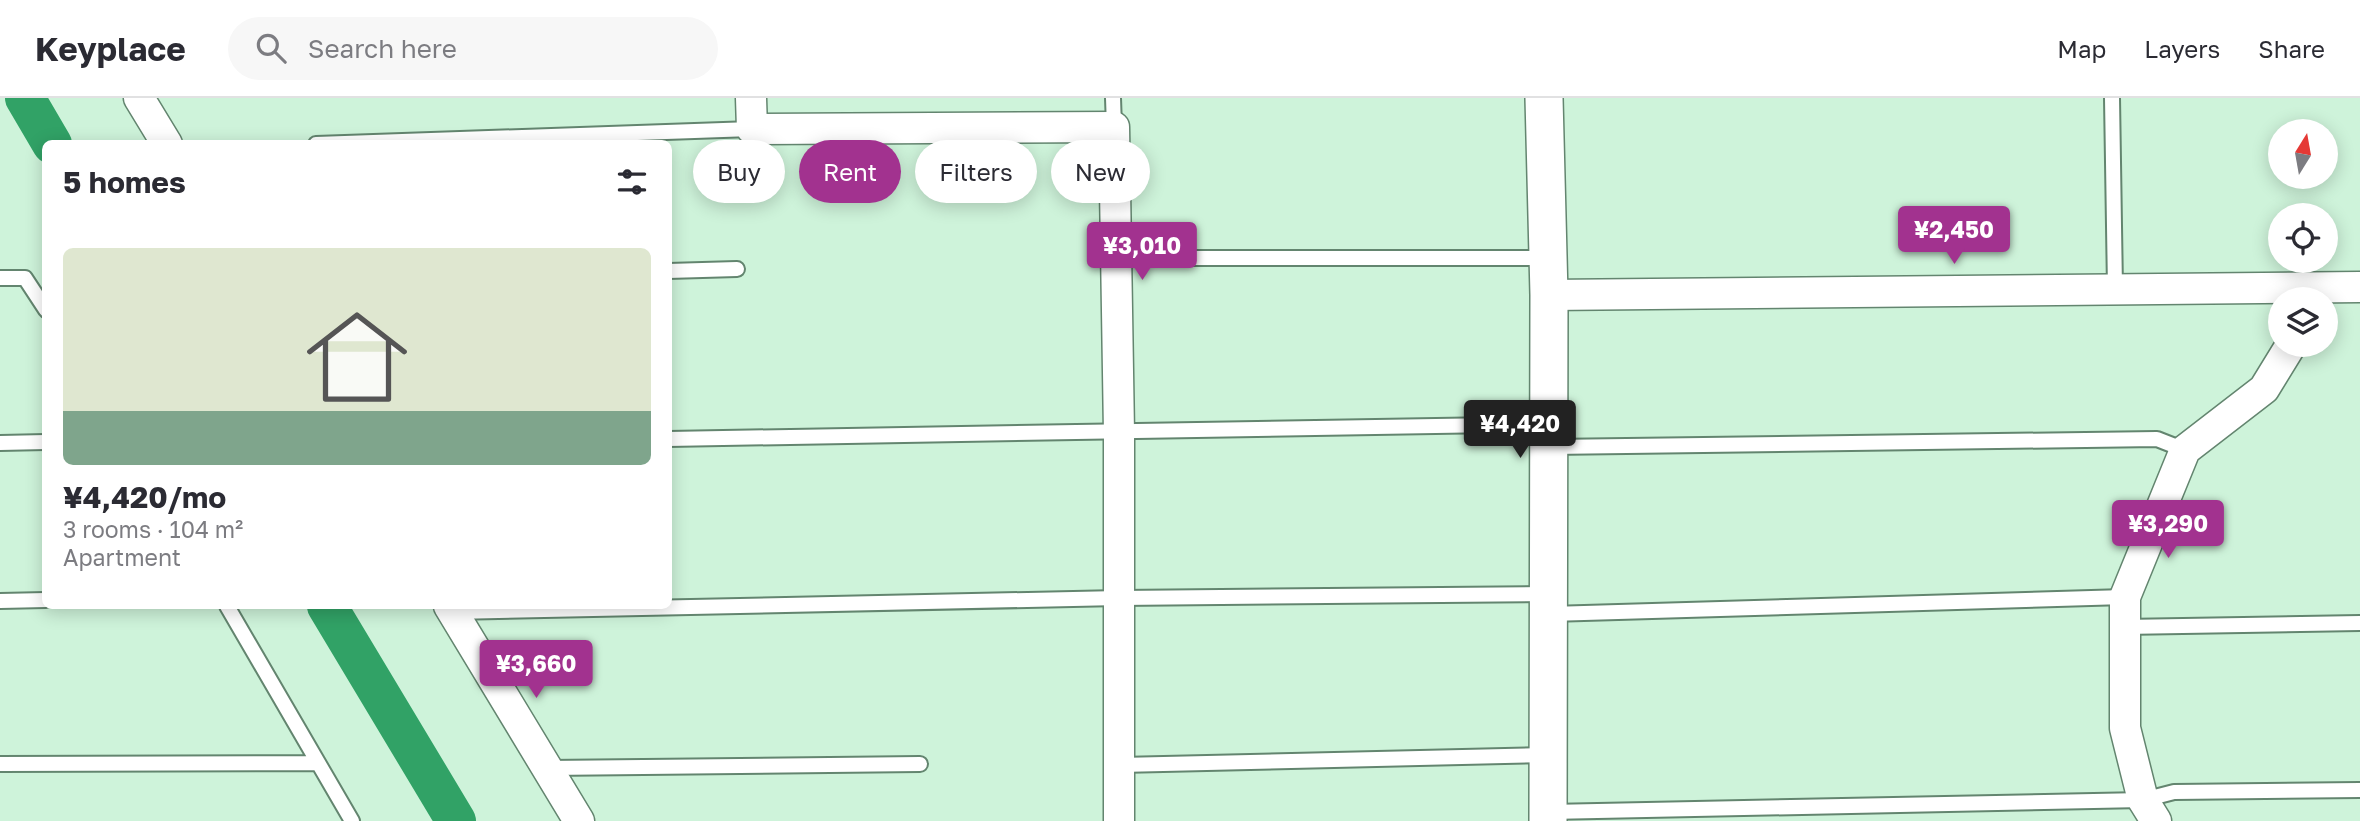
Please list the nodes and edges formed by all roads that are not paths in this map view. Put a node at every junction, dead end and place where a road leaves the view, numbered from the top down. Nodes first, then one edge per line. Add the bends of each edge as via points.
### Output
1 (139, 98) edge
2 (751, 98) edge
3 (1544, 98) edge
4 (2112, 98) edge
5 (1113, 113) edge
6 (752, 129) junction
7 (165, 140) edge
8 (432, 140) edge
9 (1116, 258) junction
10 (1548, 258) junction
11 (737, 269) dead end
12 (672, 271) edge
13 (0, 278) edge
14 (2360, 287) edge
15 (2115, 289) junction
16 (2338, 289) edge
17 (2268, 292) edge
18 (1549, 295) junction
19 (42, 304) edge
20 (2284, 357) edge
21 (1119, 433) junction
22 (1549, 436) junction
23 (672, 439) edge
24 (42, 442) edge
25 (0, 443) edge
26 (2185, 450) junction
27 (1119, 598) junction
28 (42, 600) edge
29 (0, 601) edge
30 (1548, 604) junction
31 (672, 605) edge
32 (229, 609) edge
33 (451, 609) edge
34 (2124, 612) junction
35 (2360, 623) edge
36 (1548, 755) junction
37 (318, 763) junction
38 (0, 764) edge
39 (920, 764) dead end
40 (1120, 765) junction
41 (547, 768) junction
42 (2360, 790) edge
43 (2150, 811) edge
44 (1548, 816) edge
45 (352, 821) edge
46 (579, 821) edge
47 (1119, 821) edge

1 - 7 street
2 - 6 street
3 - 10 street
4 - 15 lane
5 - 6 street
5 - 9 street
6 - 8 lane
9 - 10 lane
9 - 21 street
10 - 18 street
11 - 12 lane
13 - 19 lane via 25,278
14 - 16 street
15 - 17 street
15 - 18 street
18 - 22 street
20 - 26 street via 2264,389
21 - 22 lane
21 - 23 lane
21 - 27 street
22 - 26 lane via 2157,439
22 - 30 street
24 - 25 lane
26 - 34 street
27 - 30 lane
27 - 31 lane
27 - 40 street
28 - 29 lane
30 - 34 lane
30 - 36 street
32 - 37 lane
33 - 41 street
34 - 35 lane
34 - 43 street via 2125,728
36 - 40 lane
36 - 44 street
37 - 38 lane
37 - 45 lane
39 - 41 lane
40 - 47 street
41 - 46 street
42 - 43 lane via 2174,792
43 - 44 lane

